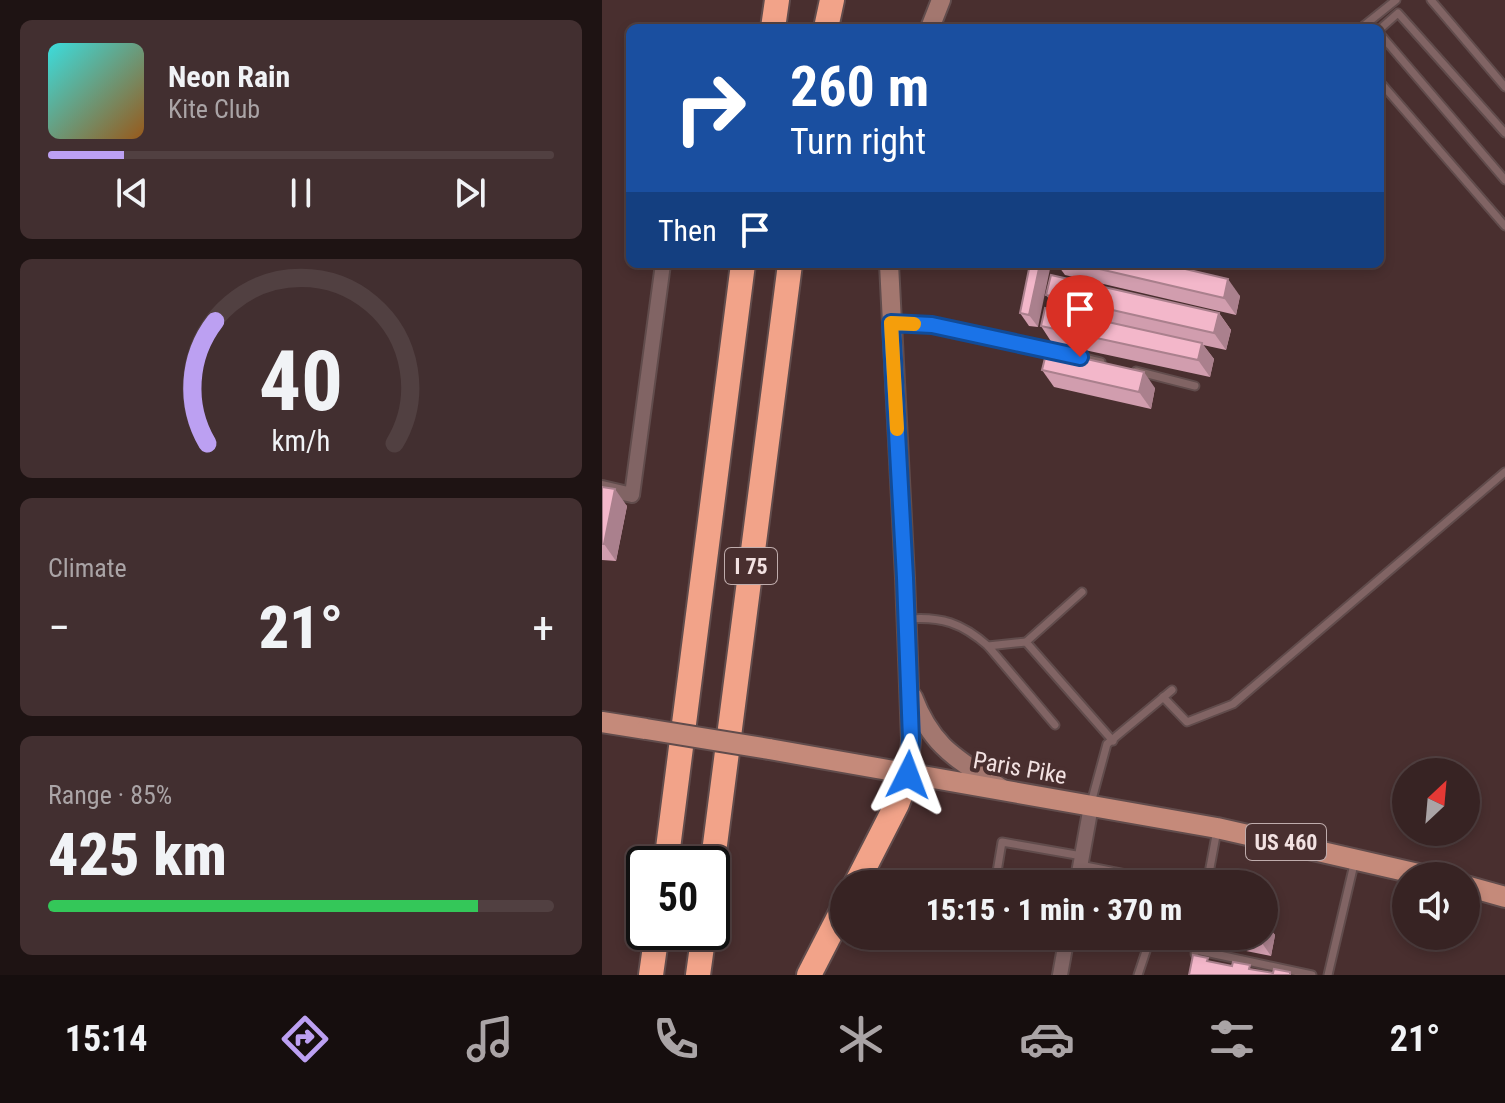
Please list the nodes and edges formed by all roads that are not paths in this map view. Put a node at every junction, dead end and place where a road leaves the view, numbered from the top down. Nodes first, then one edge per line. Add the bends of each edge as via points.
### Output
1 (777, 0) edge
2 (824, 0) edge
3 (832, 0) edge
4 (941, 0) edge
5 (1396, 0) edge
6 (1431, 0) edge
7 (774, 24) edge
8 (823, 24) edge
9 (824, 24) edge
10 (932, 24) edge
11 (1366, 24) edge
12 (1384, 27) edge
13 (1384, 36) edge
14 (1384, 87) edge
15 (1505, 87) edge
16 (1505, 133) edge
17 (1505, 180) edge
18 (1505, 226) edge
19 (662, 268) edge
20 (742, 268) edge
21 (789, 268) edge
22 (889, 268) edge
23 (891, 323) junction
24 (1108, 364) edge
25 (1123, 368) edge
26 (1195, 386) dead end
27 (1505, 472) edge
28 (602, 488) edge
29 (1082, 592) dead end
30 (906, 619) junction
31 (1026, 642) junction
32 (988, 646) junction
33 (908, 684) junction
34 (1172, 690) dead end
35 (1163, 697) junction
36 (602, 722) edge
37 (1055, 725) dead end
38 (1113, 741) junction
39 (908, 775) junction
40 (1006, 792) junction
41 (1091, 806) junction
42 (1217, 828) junction
43 (668, 846) edge
44 (715, 846) edge
45 (1355, 858) junction
46 (1081, 860) junction
47 (1392, 867) edge
48 (863, 870) edge
49 (997, 870) edge
50 (1079, 870) edge
51 (1106, 870) edge
52 (1210, 870) edge
53 (1480, 890) edge
54 (1505, 897) edge
55 (830, 934) edge
56 (654, 950) edge
57 (701, 950) edge
58 (1064, 950) edge
59 (1146, 950) edge
60 (1196, 950) joint
61 (1194, 962) edge
62 (651, 975) edge
63 (698, 975) edge
64 (809, 975) edge
65 (1060, 975) edge
66 (1138, 975) edge
67 (1312, 975) edge
68 (1328, 975) edge

1 - 7 highway
2 - 8 highway
3 - 9 highway
4 - 10 main road
5 - 11 lane
6 - 15 lane
12 - 16 lane via 1398,13
13 - 17 lane
14 - 18 lane
19 - 28 street via 632,495
20 - 43 highway, I 75
21 - 44 highway, I 75
22 - 23 main road
23 - 24 lane via 1022,342
23 - 30 main road
25 - 26 lane
27 - 35 lane via 1233,704 1187,722
29 - 31 lane
30 - 32 lane via 945,619
30 - 33 main road
31 - 32 lane
31 - 38 lane
32 - 37 lane
33 - 39 main road
33 - 40 main road via 922,721 943,749
34 - 35 lane
35 - 38 lane
36 - 39 main road, Paris Pike / US 460, bridge
38 - 41 lane via 1107,744
39 - 40 main road, Paris Pike / US 460
39 - 48 highway
40 - 41 main road, Paris Pike / US 460
41 - 42 main road, Paris Pike / US 460
41 - 46 street
42 - 45 main road, Paris Pike / US 460
42 - 52 lane
45 - 47 main road, Paris Pike / US 460
45 - 68 lane
46 - 49 lane via 1002,842
46 - 50 street
46 - 51 lane
53 - 54 main road
55 - 64 highway
56 - 62 highway
57 - 63 highway
58 - 65 street
59 - 66 lane
60 - 61 lane
60 - 67 lane

